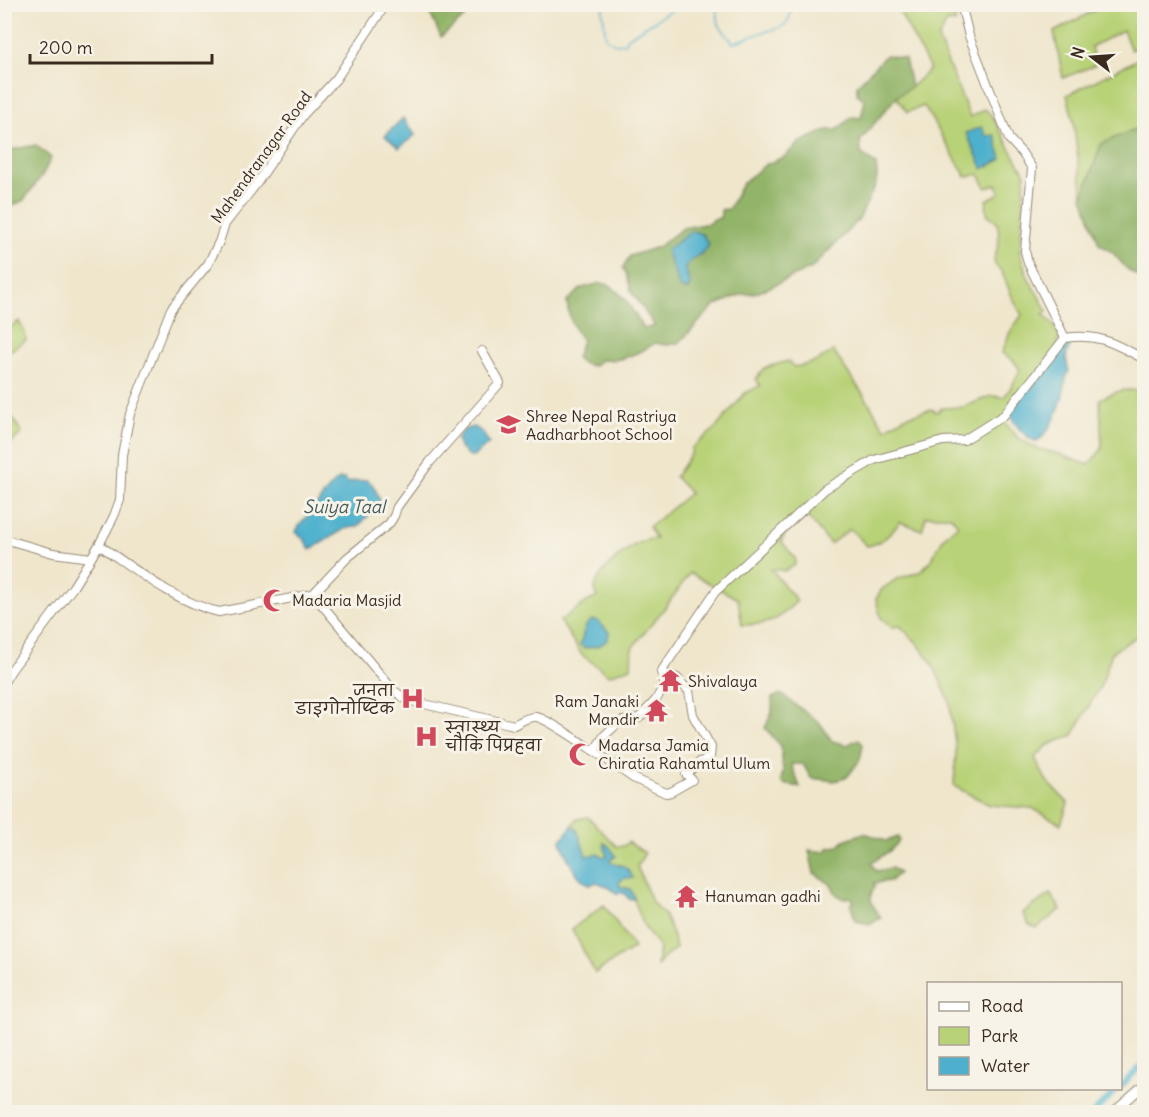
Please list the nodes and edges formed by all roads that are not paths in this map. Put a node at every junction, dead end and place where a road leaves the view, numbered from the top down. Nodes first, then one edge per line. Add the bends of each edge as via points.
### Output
1 (383, 4) edge
2 (961, 4) edge
3 (1065, 338) junction
4 (482, 351) dead end
5 (1144, 359) edge
6 (4, 539) edge
7 (99, 545) junction
8 (91, 558) junction
9 (313, 594) junction
10 (661, 672) junction
11 (4, 681) edge
12 (594, 751) junction
13 (1144, 1085) edge
14 (1114, 1113) edge

1 - 7 street, Mahendranagar Road via 336,79 303,115 225,224 208,264 171,309 130,414 122,455 120,500
2 - 3 street via 969,36 1009,139 1032,168 1025,251
3 - 5 street via 1101,339
3 - 10 street via 1004,415 991,424 964,440 943,441 874,460 825,489 715,592
4 - 9 street via 500,383 430,462 389,524 347,558
6 - 8 street via 53,553
7 - 8 street, Mahendranagar Road
7 - 9 street via 179,598 219,612
8 - 11 street, Mahendranagar Road
9 - 12 street via 393,690 407,700 513,725 536,717
10 - 12 street via 664,686 656,700 639,718 619,722
10 - 12 street via 677,678 689,691 693,715 711,747 710,757 686,774 692,780 666,793 633,778
13 - 14 street

